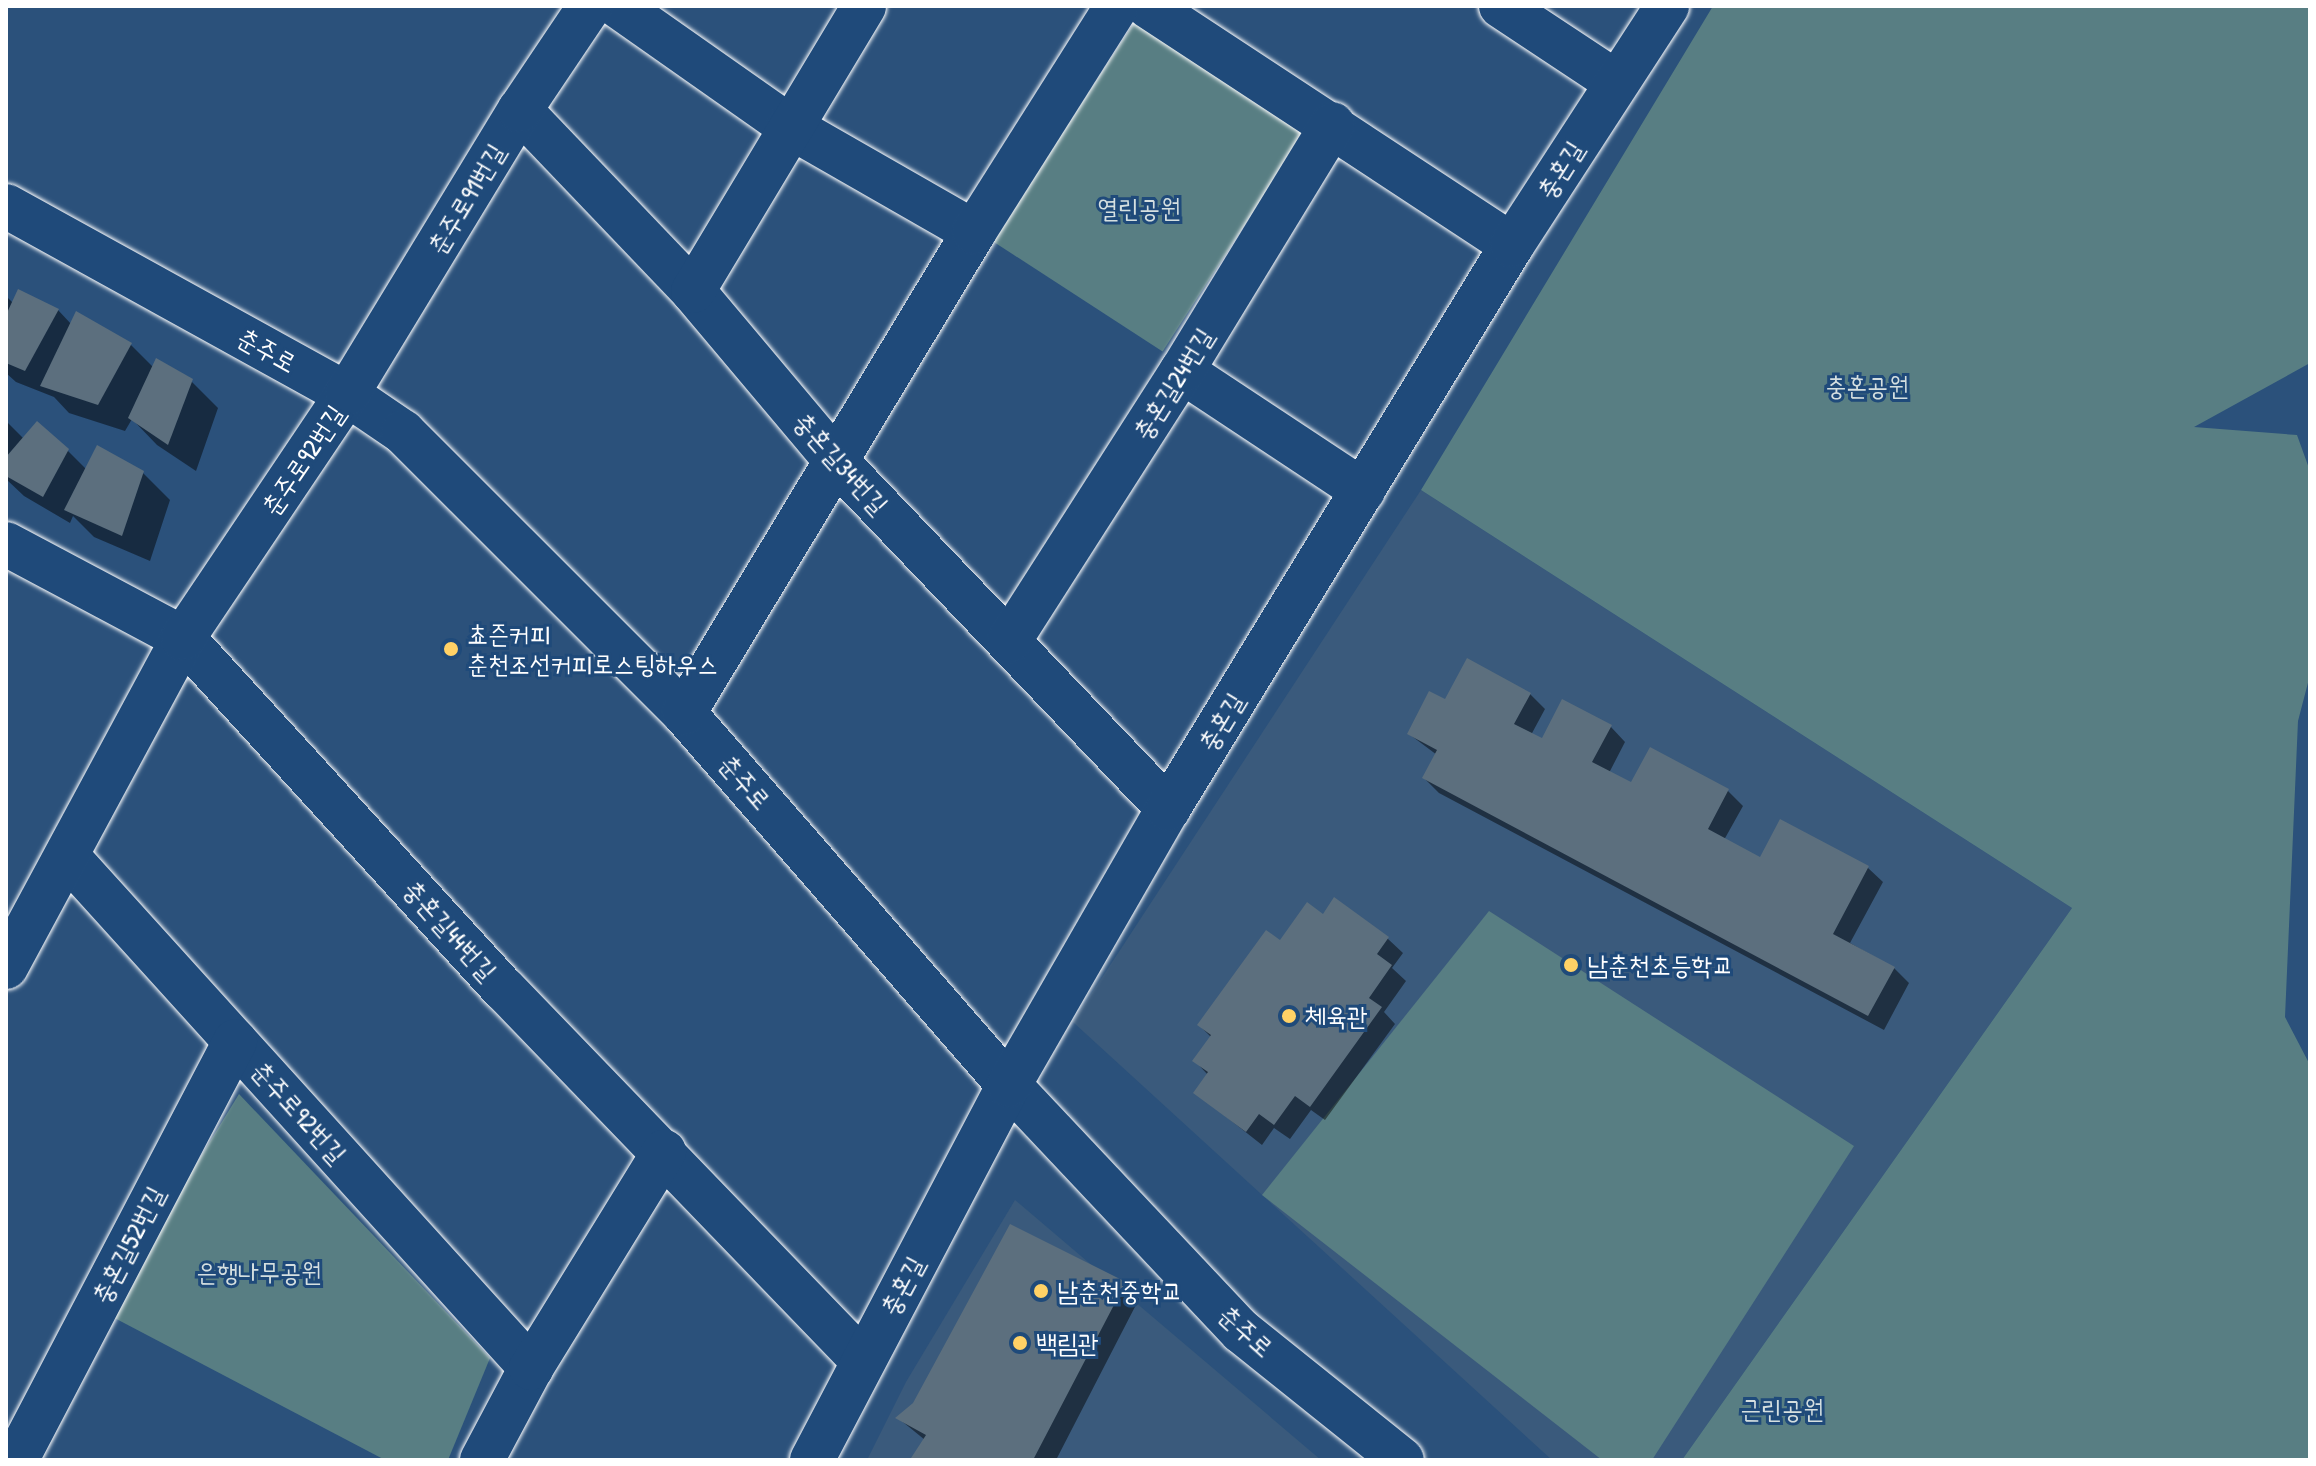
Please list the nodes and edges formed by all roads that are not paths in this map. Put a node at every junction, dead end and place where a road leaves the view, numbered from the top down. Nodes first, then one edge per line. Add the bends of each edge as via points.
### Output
1 (590, 6) edge
2 (618, 6) edge
3 (864, 6) edge
4 (1117, 6) edge
5 (1148, 6) edge
6 (1501, 6) edge
7 (1667, 6) edge
8 (1616, 82) junction
9 (520, 110) junction
10 (1333, 124) junction
11 (789, 126) junction
12 (6, 206) edge
13 (974, 232) junction
14 (1512, 245) junction
15 (693, 291) junction
16 (1182, 371) junction
17 (347, 394) junction
18 (836, 461) junction
19 (1363, 491) junction
20 (6, 544) edge
21 (183, 638) junction
22 (1009, 641) junction
23 (684, 713) junction
24 (1168, 809) junction
25 (68, 857) junction
26 (6, 967) edge
27 (235, 1041) junction
28 (1009, 1085) junction
29 (664, 1152) junction
30 (863, 1361) junction
31 (531, 1368) junction
32 (24, 1450) edge
33 (482, 1460) edge
34 (812, 1460) edge
35 (1402, 1460) edge

1 - 9 street, 춘주로91번길
2 - 11 street
3 - 11 street
4 - 13 street
5 - 10 street
6 - 8 street
7 - 8 street, 충혼길
8 - 14 street, 충혼길
9 - 15 street, 충혼길34번길
9 - 17 street, 춘주로91번길
10 - 14 street
10 - 16 street, 충혼길24번길
11 - 13 street
11 - 15 street
12 - 17 street, 춘주로
13 - 18 street
14 - 19 street, 충혼길
15 - 18 street, 충혼길34번길
16 - 19 street
16 - 22 street, 충혼길24번길
17 - 21 street, 춘주로92번길
17 - 23 street, 춘주로 via 403,432
18 - 22 street, 충혼길34번길
18 - 23 street
19 - 24 street, 충혼길
20 - 21 street, 충혼길44번길
21 - 25 street, 춘주로92번길
21 - 29 street, 충혼길44번길 via 504,989
22 - 24 street, 충혼길34번길
23 - 28 street, 춘주로
24 - 28 street, 충혼길
25 - 26 street, 춘주로92번길
25 - 27 street, 춘주로92번길
27 - 31 street, 춘주로92번길
27 - 32 street, 충혼길52번길
28 - 30 street, 충혼길
28 - 35 street, 춘주로 via 1241,1331
29 - 30 street, 충혼길44번길
29 - 31 street
30 - 34 street, 충혼길
31 - 33 street

